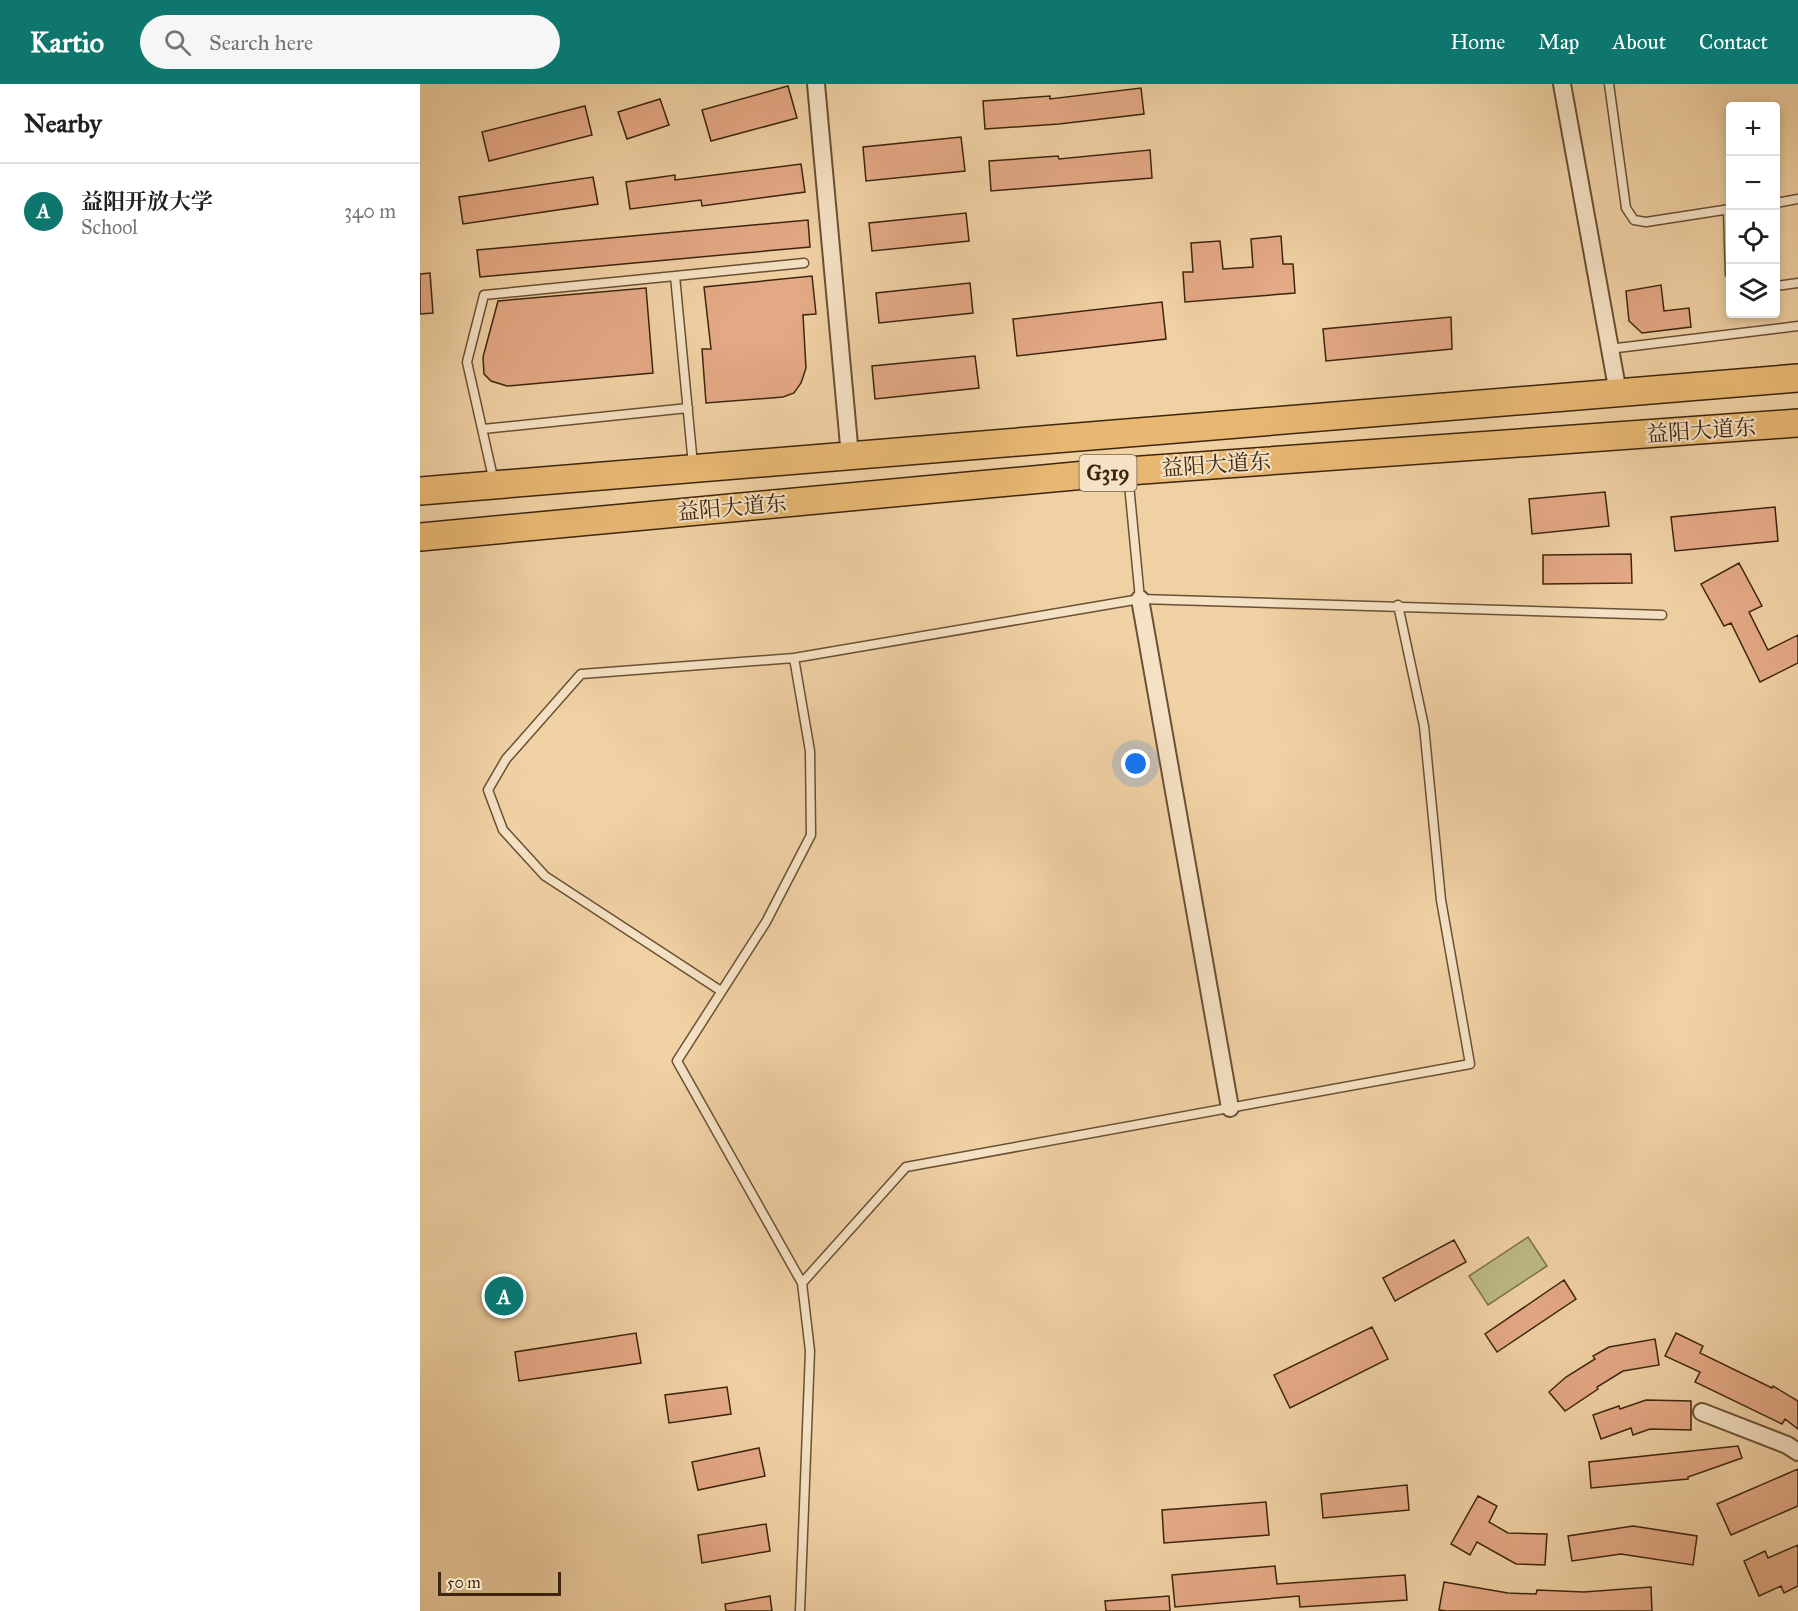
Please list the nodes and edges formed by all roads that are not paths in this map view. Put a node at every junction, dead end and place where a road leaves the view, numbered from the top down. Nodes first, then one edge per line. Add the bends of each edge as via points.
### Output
1 (816, 84) edge
2 (1562, 84) edge
3 (1609, 84) edge
4 (1798, 199) edge
5 (1780, 202) edge
6 (1726, 209) edge
7 (1729, 210) edge
8 (804, 263) dead end
9 (1731, 264) edge
10 (675, 276) junction
11 (1798, 283) edge
12 (1780, 285) edge
13 (1798, 326) edge
14 (1610, 348) junction
15 (1798, 378) edge
16 (1771, 380) junction
17 (1617, 393) junction
18 (688, 408) junction
19 (1786, 424) edge
20 (483, 429) junction
21 (850, 456) junction
22 (693, 468) junction
23 (1128, 471) junction
24 (495, 484) junction
25 (420, 491) edge
26 (420, 537) edge
27 (1140, 598) junction
28 (1398, 605) junction
29 (1662, 615) dead end
30 (794, 658) junction
31 (721, 991) junction
32 (1230, 1108) junction
33 (802, 1283) junction
34 (1702, 1412) dead end
35 (1798, 1452) edge
36 (800, 1611) edge

1 - 21 street
2 - 14 street
3 - 6 lane via 1626,208 1634,220 1646,222
4 - 5 lane
7 - 9 lane
8 - 10 lane
10 - 18 lane
10 - 20 lane via 484,295 467,362
11 - 12 lane
13 - 14 lane
14 - 17 street
15 - 16 main road, G319
16 - 17 main road, G319
16 - 19 main road
17 - 21 main road, G319
18 - 20 lane
18 - 22 lane
19 - 23 main road, 益阳大道东 / G319
20 - 24 lane
21 - 22 main road, G319
22 - 24 main road, G319
23 - 26 main road, 益阳大道东 / G319
23 - 27 lane
24 - 25 main road, G319
27 - 28 lane
27 - 30 lane
27 - 32 street
28 - 29 lane
28 - 32 lane via 1424,726 1442,900 1470,1064
30 - 31 lane via 810,751 811,835 766,922
30 - 31 lane via 582,674 506,759 488,790 503,830 545,876
31 - 33 lane via 677,1060
32 - 33 lane via 906,1167
33 - 36 lane via 810,1351
34 - 35 street

